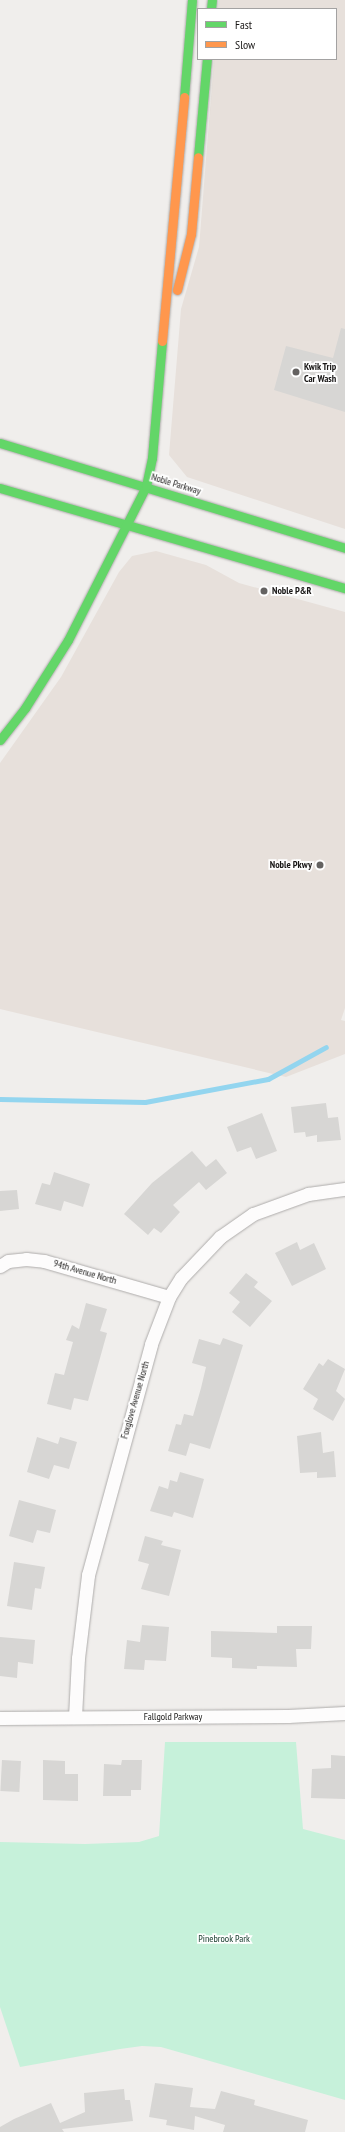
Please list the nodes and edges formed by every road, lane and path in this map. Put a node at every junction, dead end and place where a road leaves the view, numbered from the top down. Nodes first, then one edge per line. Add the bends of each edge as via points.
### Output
1 (192, 0) edge
2 (207, 60) edge
3 (163, 329) junction
4 (0, 442) edge
5 (146, 486) junction
6 (0, 488) edge
7 (127, 525) junction
8 (345, 548) edge
9 (345, 588) edge
10 (0, 740) edge
11 (345, 1189) edge
12 (0, 1266) edge
13 (169, 1297) junction
14 (345, 1713) edge
15 (75, 1717) junction
16 (0, 1718) edge

1 - 3 main road
2 - 3 main road via 191,234 174,301
3 - 5 main road via 152,458
4 - 5 main road, Noble Parkway
5 - 7 main road
5 - 8 main road, Noble Parkway
6 - 7 main road
7 - 9 main road
7 - 10 main road via 61,652 25,708
11 - 13 street, Foxglove Avenue North via 308,1194 254,1214 220,1237 201,1255
12 - 13 street, 94th Avenue North via 8,1261 44,1261
13 - 15 street, Foxglove Avenue North via 151,1344 89,1569 81,1622
14 - 15 street, Fallgold Parkway via 288,1716
15 - 16 street, Fallgold Parkway

